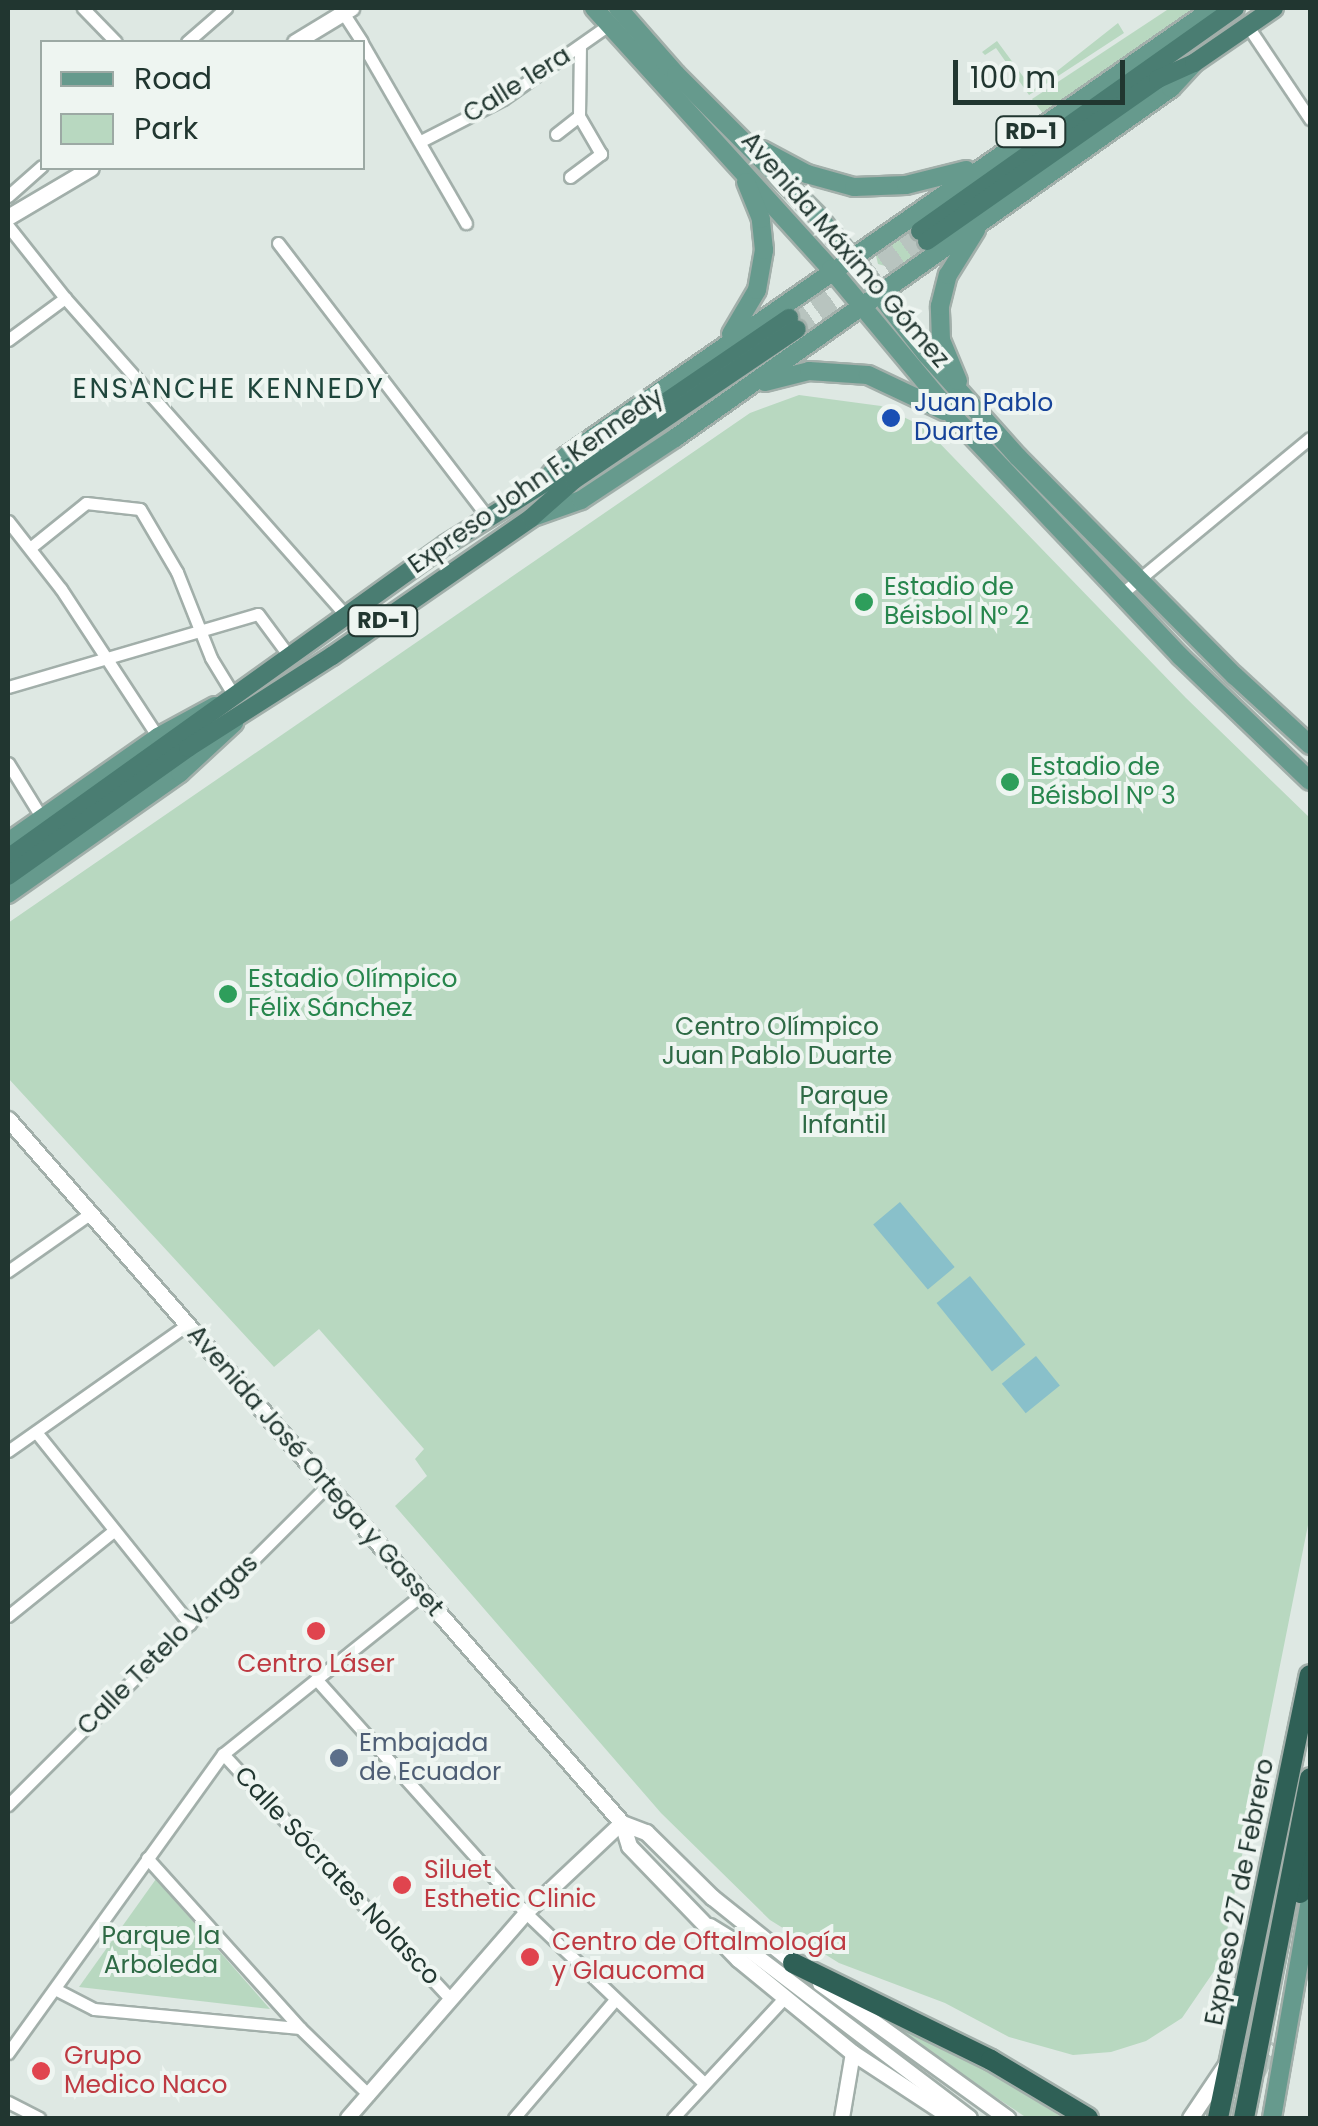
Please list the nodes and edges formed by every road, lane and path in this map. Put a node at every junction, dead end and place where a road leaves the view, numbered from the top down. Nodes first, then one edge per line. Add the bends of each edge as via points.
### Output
1 (82, 8) edge
2 (226, 8) edge
3 (594, 8) edge
4 (1214, 8) edge
5 (1235, 8) edge
6 (1274, 8) edge
7 (345, 9) edge
8 (614, 16) edge
9 (1247, 25) junction
10 (114, 40) edge
11 (189, 40) edge
12 (298, 40) edge
13 (360, 40) edge
14 (580, 46) junction
15 (365, 48) edge
16 (1194, 62) junction
17 (579, 116) junction
18 (1310, 119) edge
19 (556, 134) dead end
20 (739, 137) junction
21 (421, 141) junction
22 (730, 155) junction
23 (990, 160) junction
24 (40, 168) edge
25 (88, 170) edge
26 (570, 177) dead end
27 (8, 196) edge
28 (1015, 196) junction
29 (8, 218) edge
30 (466, 223) dead end
31 (8, 226) edge
32 (278, 243) dead end
33 (848, 257) junction
34 (832, 269) junction
35 (878, 296) junction
36 (65, 298) junction
37 (861, 308) junction
38 (8, 340) edge
39 (706, 358) junction
40 (742, 391) junction
41 (970, 404) junction
42 (955, 418) junction
43 (1310, 438) edge
44 (549, 476) junction
45 (487, 516) junction
46 (531, 518) junction
47 (8, 521) edge
48 (30, 548) junction
49 (1138, 579) junction
50 (1120, 594) junction
51 (345, 616) junction
52 (199, 631) junction
53 (289, 656) junction
54 (107, 658) junction
55 (8, 687) edge
56 (233, 694) junction
57 (215, 706) junction
58 (234, 722) junction
59 (158, 737) junction
60 (1310, 744) edge
61 (8, 762) edge
62 (1310, 781) edge
63 (42, 818) junction
64 (65, 827) junction
65 (8, 842) edge
66 (8, 858) edge
67 (8, 876) edge
68 (8, 894) edge
69 (8, 1119) edge
70 (88, 1214) junction
71 (8, 1271) edge
72 (188, 1324) junction
73 (36, 1432) junction
74 (8, 1452) edge
75 (328, 1486) junction
76 (112, 1532) junction
77 (424, 1594) junction
78 (8, 1616) edge
79 (190, 1624) junction
80 (1310, 1676) edge
81 (316, 1678) junction
82 (223, 1754) junction
83 (1310, 1778) edge
84 (8, 1805) edge
85 (622, 1823) junction
86 (1310, 1841) edge
87 (147, 1858) junction
88 (1310, 1900) edge
89 (526, 1913) junction
90 (709, 1925) junction
91 (793, 1963) junction
92 (55, 1989) junction
93 (785, 1997) junction
94 (451, 1999) junction
95 (614, 2002) junction
96 (8, 2026) edge
97 (300, 2028) junction
98 (20, 2036) junction
99 (1271, 2042) tunnel mouth
100 (1235, 2050) junction
101 (8, 2053) edge
102 (853, 2053) junction
103 (703, 2082) junction
104 (368, 2096) junction
105 (8, 2102) edge
106 (1086, 2117) edge
107 (39, 2118) edge
108 (348, 2118) edge
109 (514, 2118) edge
110 (673, 2118) edge
111 (842, 2118) edge
112 (952, 2118) edge
113 (970, 2118) edge
114 (1007, 2118) edge
115 (1190, 2118) edge
116 (1218, 2118) edge
117 (1244, 2118) edge
118 (1272, 2118) edge

1 - 10 street
2 - 11 street
3 - 8 main road, Avenida Máximo Gómez
4 - 23 main road, RD-1
5 - 16 highway, RD-1 via 923,236 1158,79
6 - 9 highway, RD-1
7 - 12 main road
7 - 13 street
8 - 14 street, Calle 1era
8 - 20 main road, Avenida Máximo Gómez
8 - 22 main road, Avenida Máximo Gómez
9 - 16 highway, RD-1
9 - 18 street
14 - 17 street
14 - 21 street, Calle 1era via 503,99
15 - 21 street
16 - 28 main road, RD-1 via 1171,88
17 - 19 street
17 - 26 street via 601,151
20 - 23 main road via 807,174 854,187 932,180
20 - 33 main road, Avenida Máximo Gómez via 819,217
21 - 30 street
22 - 34 main road, Avenida Máximo Gómez
22 - 39 main road via 755,201 764,250 749,309
23 - 33 main road, RD-1
24 - 27 street
25 - 29 main road
28 - 35 main road, RD-1
28 - 41 main road via 960,252 940,306 941,340
31 - 36 street
32 - 45 street
33 - 34 main road, RD-1
33 - 35 main road, Avenida Máximo Gómez
34 - 37 main road, Avenida Máximo Gómez
34 - 39 main road, RD-1
35 - 37 main road, RD-1
35 - 41 main road, Avenida Máximo Gómez
36 - 38 street
36 - 51 street
37 - 40 main road, RD-1
37 - 42 main road, Avenida Máximo Gómez
39 - 44 main road, RD-1 via 565,457
40 - 42 main road via 779,376 844,371 885,380
40 - 46 main road, RD-1 via 581,500
41 - 49 main road, Avenida Máximo Gómez
42 - 50 main road, Avenida Máximo Gómez
43 - 49 street
44 - 45 highway, Expreso John F. Kennedy / RD-1
44 - 46 highway, Expreso John F. Kennedy / RD-1 via 793,324
45 - 51 highway, Expreso John F. Kennedy / RD-1
46 - 58 highway, Expreso John F. Kennedy / RD-1
47 - 48 street
48 - 52 street via 86,503 140,509 177,572
48 - 54 street
49 - 50 street
49 - 60 main road, Avenida Máximo Gómez
50 - 62 main road, Avenida Máximo Gómez
51 - 53 highway, Expreso John F. Kennedy / RD-1
52 - 53 street via 258,614
52 - 54 street
52 - 56 street
53 - 56 highway, Expreso John F. Kennedy / RD-1
54 - 55 street
54 - 59 street
56 - 57 highway, Expreso John F. Kennedy / RD-1
57 - 59 main road, RD-1
57 - 64 highway, Expreso John F. Kennedy / RD-1
58 - 64 highway, Expreso John F. Kennedy / RD-1
58 - 68 main road, RD-1 via 180,773
59 - 63 main road, RD-1
61 - 63 street
63 - 65 main road, RD-1
64 - 66 highway, Expreso John F. Kennedy / RD-1
64 - 67 highway, Expreso John F. Kennedy / RD-1
69 - 70 main road, Avenida José Ortega y Gasset
70 - 71 street
70 - 72 main road, Avenida José Ortega y Gasset
72 - 73 street
72 - 75 main road, Avenida José Ortega y Gasset
73 - 74 street
73 - 76 street
75 - 77 main road, Avenida José Ortega y Gasset
75 - 79 street, Calle Tetelo Vargas
76 - 78 street
76 - 79 street
77 - 81 street
77 - 85 main road, Avenida José Ortega y Gasset
79 - 84 street, Calle Tetelo Vargas
80 - 100 highway, Expreso 27 de Febrero
81 - 82 street
81 - 89 street
82 - 87 street
82 - 94 street, Calle Sócrates Nolasco
83 - 117 highway, Expreso 27 de Febrero
85 - 89 street
85 - 90 main road, Avenida José Ortega y Gasset via 629,1846
85 - 91 main road, Avenida José Ortega y Gasset via 646,1832
86 - 99 highway
87 - 92 street
87 - 97 street
88 - 118 main road
89 - 94 street
89 - 95 street
90 - 93 main road, Avenida José Ortega y Gasset
90 - 113 street
91 - 106 highway via 991,2060
91 - 114 main road, Avenida José Ortega y Gasset
92 - 97 street via 94,2009
92 - 98 street
93 - 102 main road, Avenida José Ortega y Gasset
93 - 103 street
94 - 104 street
95 - 103 street
95 - 109 street
96 - 98 street
97 - 104 street
98 - 101 street
100 - 115 main road
100 - 116 highway, Expreso 27 de Febrero
102 - 111 street
102 - 112 main road, Avenida José Ortega y Gasset
103 - 110 street
104 - 108 street
105 - 107 street

